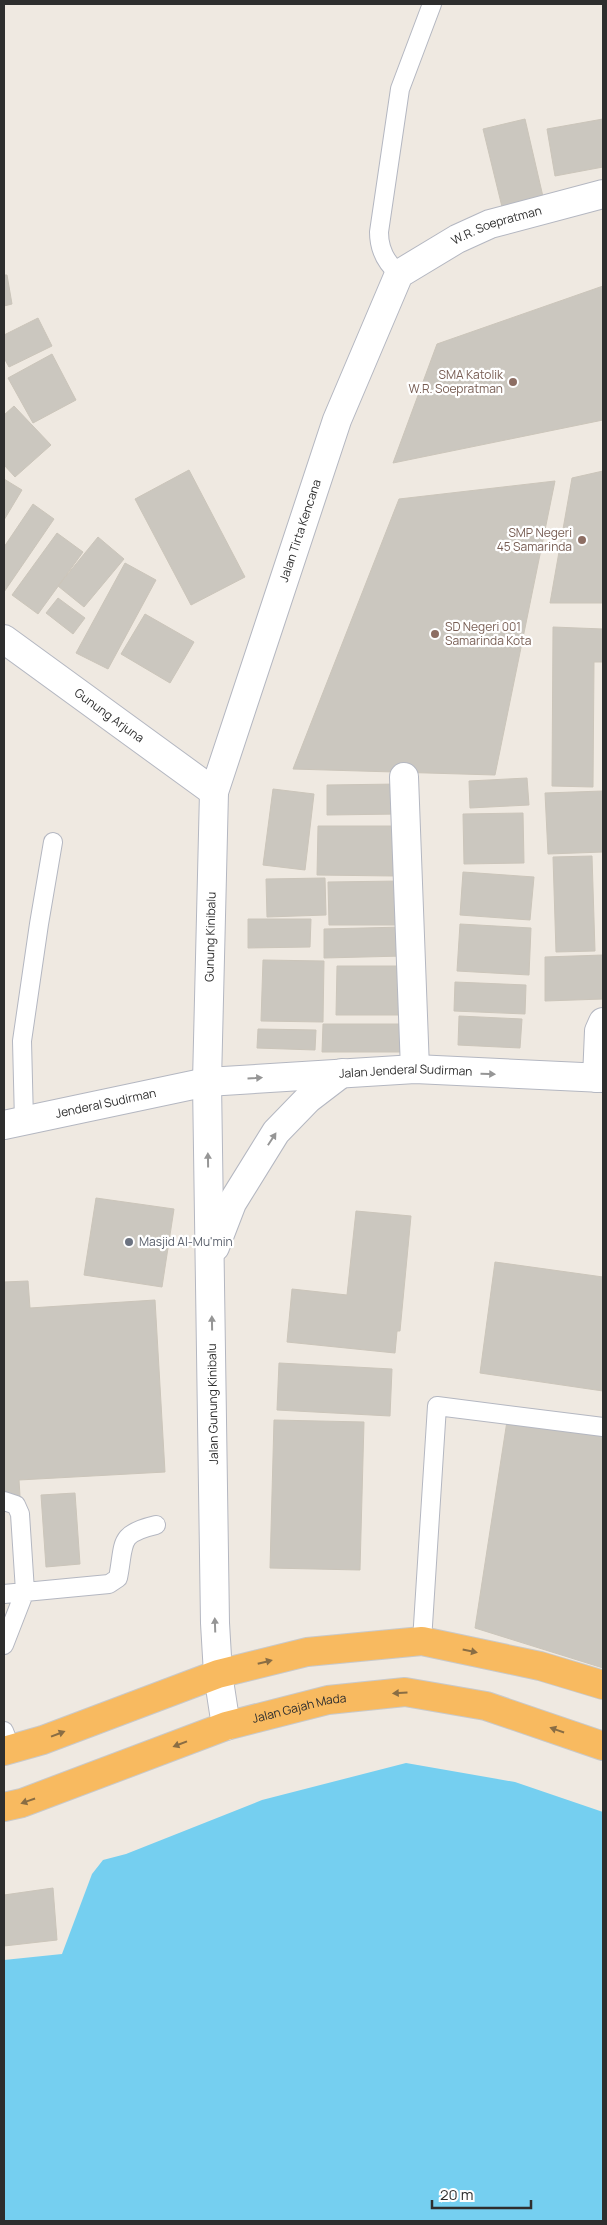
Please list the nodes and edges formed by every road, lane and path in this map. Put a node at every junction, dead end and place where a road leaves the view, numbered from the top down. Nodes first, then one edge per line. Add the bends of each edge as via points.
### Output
1 (432, 4) edge
2 (603, 194) edge
3 (399, 274) junction
4 (4, 639) edge
5 (404, 777) dead end
6 (214, 792) junction
7 (53, 842) dead end
8 (603, 1022) edge
9 (416, 1070) junction
10 (342, 1073) junction
11 (600, 1078) edge
12 (207, 1082) junction
13 (14, 1123) edge
14 (210, 1260) junction
15 (603, 1428) edge
16 (4, 1501) edge
17 (156, 1525) dead end
18 (25, 1591) junction
19 (4, 1594) edge
20 (422, 1641) junction
21 (4, 1645) edge
22 (218, 1674) junction
23 (603, 1685) edge
24 (226, 1726) junction
25 (6, 1743) edge
26 (603, 1746) edge
27 (4, 1807) edge

1 - 3 lane via 400,89 379,232 379,242 386,258
2 - 3 street, W.R. Soepratman via 490,224 457,239
3 - 6 street, Jalan Tirta Kencana via 337,420
4 - 6 street, Gunung Arjuna
5 - 9 street
6 - 12 street, Gunung Kinibalu
7 - 13 lane via 22,1041
8 - 11 street
9 - 10 street, Jalan Jenderal Sudirman
9 -> 11 street, Jalan Jenderal Sudirman
12 -> 10 street, Jalan Jenderal Sudirman
14 -> 10 street via 232,1203 276,1132 308,1099
12 - 13 street, Jenderal Sudirman
14 -> 12 street, Jalan Gunung Kinibalu
22 -> 14 street, Jalan Gunung Kinibalu
15 - 20 lane via 437,1406
16 - 18 lane via 16,1505 20,1514
17 - 18 lane via 126,1537 118,1578 109,1584
18 - 19 lane
18 - 21 lane
22 -> 20 highway via 307,1652
20 -> 23 highway via 540,1666
22 - 24 street, Jalan Gunung Kinibalu
25 -> 22 highway via 43,1740
26 -> 24 highway, Jalan Gajah Mada via 486,1706 405,1692 328,1700
24 -> 27 highway, Jalan Gajah Mada

